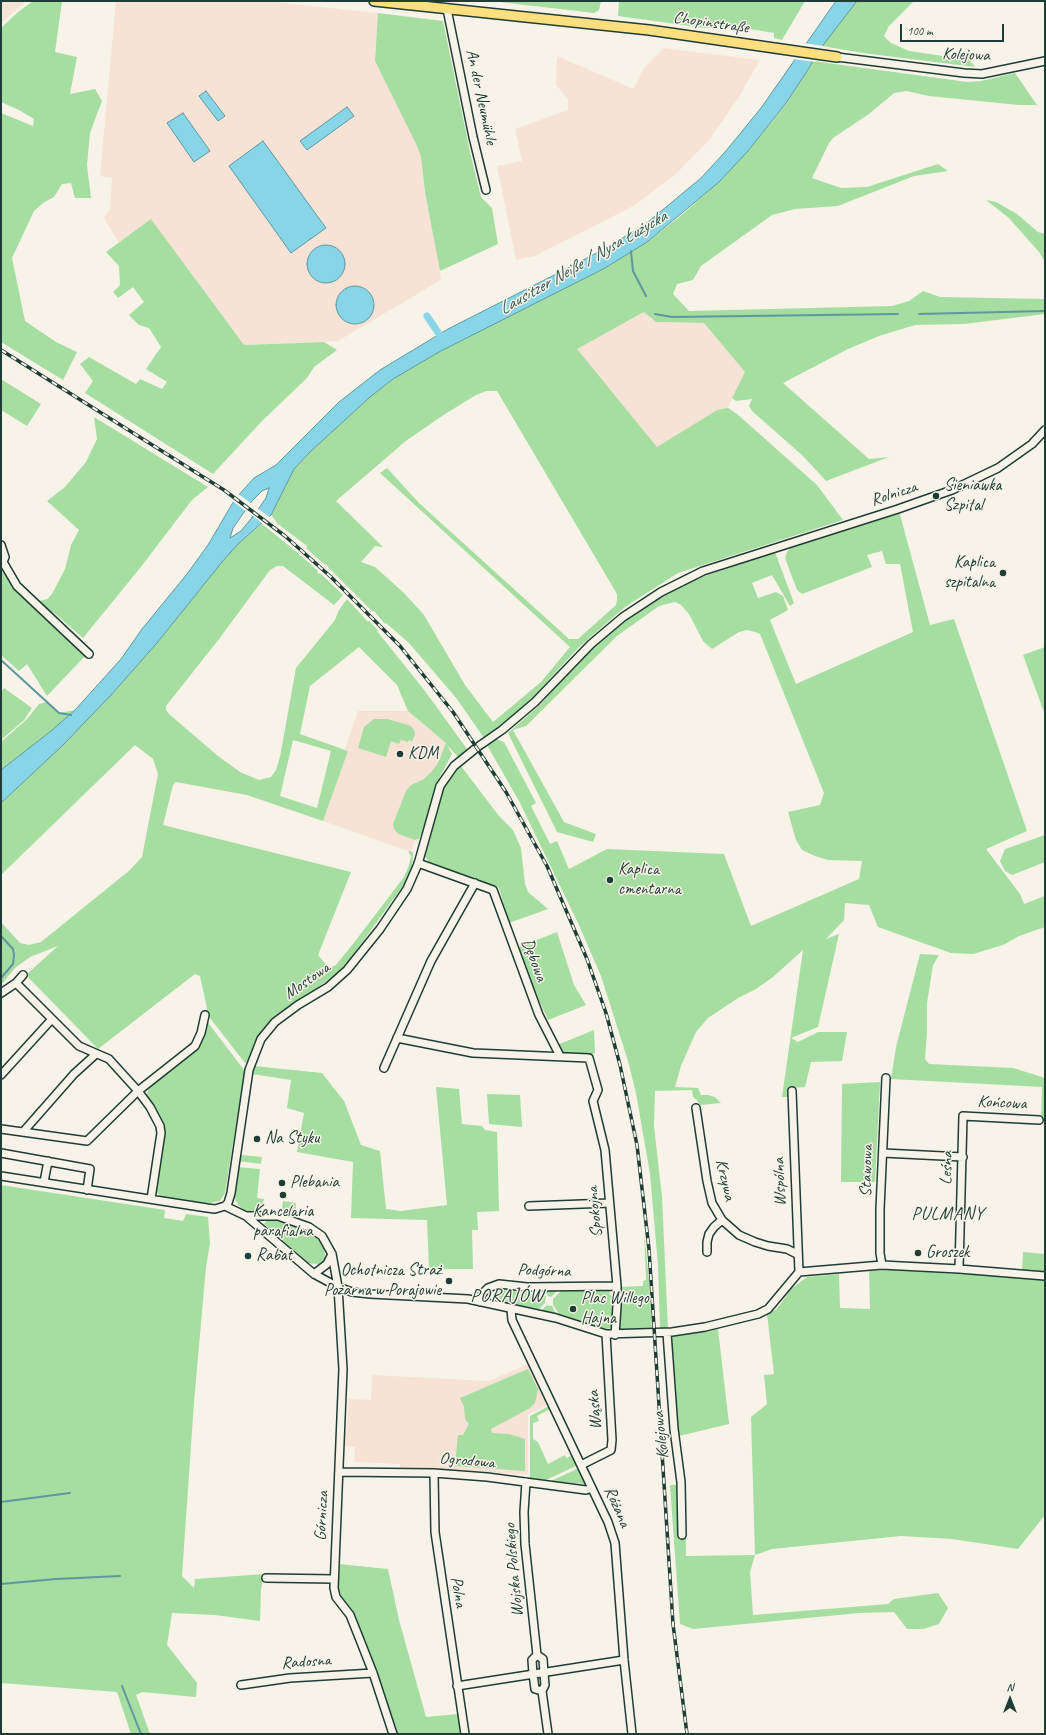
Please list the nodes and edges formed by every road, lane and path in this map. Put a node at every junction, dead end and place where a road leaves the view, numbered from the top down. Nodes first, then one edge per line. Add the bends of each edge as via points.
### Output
1 (374, 1) edge
2 (448, 9) junction
3 (837, 56) joint
4 (1045, 61) edge
5 (486, 190) dead end
6 (1045, 430) edge
7 (1, 545) edge
8 (2, 563) edge
9 (89, 654) dead end
10 (474, 749) joint
11 (418, 863) junction
12 (475, 883) junction
13 (23, 975) dead end
14 (16, 983) junction
15 (1, 993) edge
16 (205, 1015) dead end
17 (52, 1019) junction
18 (397, 1038) junction
19 (96, 1054) junction
20 (560, 1056) junction
21 (384, 1068) dead end
22 (1, 1075) edge
23 (886, 1078) dead end
24 (138, 1090) junction
25 (792, 1091) dead end
26 (696, 1108) dead end
27 (963, 1116) joint
28 (1039, 1120) dead end
29 (1, 1129) edge
30 (23, 1132) junction
31 (1, 1153) edge
32 (882, 1153) junction
33 (963, 1157) junction
34 (48, 1161) junction
35 (1, 1176) edge
36 (44, 1182) junction
37 (88, 1190) junction
38 (151, 1199) junction
39 (609, 1203) junction
40 (225, 1206) junction
41 (529, 1206) dead end
42 (246, 1216) junction
43 (722, 1220) junction
44 (707, 1252) dead end
45 (332, 1254) junction
46 (797, 1254) junction
47 (882, 1266) junction
48 (959, 1269) junction
49 (799, 1272) junction
50 (314, 1274) junction
51 (1045, 1276) edge
52 (617, 1286) junction
53 (338, 1287) junction
54 (480, 1302) junction
55 (511, 1309) junction
56 (667, 1333) junction
57 (606, 1334) junction
58 (615, 1335) junction
59 (581, 1465) junction
60 (339, 1472) junction
61 (434, 1473) junction
62 (526, 1482) junction
63 (592, 1488) junction
64 (682, 1535) dead end
65 (266, 1578) dead end
66 (334, 1580) junction
67 (537, 1656) junction
68 (624, 1660) junction
69 (544, 1672) junction
70 (373, 1673) junction
71 (533, 1674) junction
72 (241, 1685) dead end
73 (457, 1686) junction
74 (542, 1691) junction
75 (393, 1734) edge
76 (465, 1734) edge
77 (548, 1734) edge
78 (632, 1734) edge

1 - 2 main road, Chopinstraße
2 - 3 main road, Chopinstraße via 649,30
2 - 5 street, An der Neumühle
3 - 4 street, Kolejowa via 982,74
6 - 10 street, Rolnicza via 1032,444 1003,464 966,484 852,524 703,571 661,592 623,617 596,639 535,702 502,730
7 - 8 street via 5,557
8 - 9 street via 17,586
10 - 11 street, Mostowa via 454,766 440,786
11 - 12 street, Dębowa
11 - 40 street, Mostowa via 407,889 380,929 347,970 328,988 275,1022 261,1039 249,1070 231,1193
12 - 18 street via 431,961
12 - 20 street, Dębowa via 493,890 539,1015
13 - 14 street
14 - 15 street
14 - 17 street
16 - 24 street via 201,1033 194,1046
17 - 19 street via 79,1046
17 - 22 street
18 - 20 street via 473,1052
18 - 21 street
19 - 24 street via 109,1059
19 - 30 street via 74,1074
20 - 39 street, Spokojna via 589,1058 598,1090 593,1101 605,1150
23 - 32 street, Stawowa
24 - 30 street via 87,1141
24 - 38 street via 160,1126
25 - 46 street, Wspólna
26 - 43 street, Krzywa via 712,1203
27 - 28 street, Końcowa
27 - 33 street, Leśna
29 - 30 street
31 - 34 street
32 - 33 street
32 - 47 street, Stawowa
33 - 48 street, Leśna
34 - 36 street
34 - 37 street via 90,1169
35 - 36 street
36 - 37 street
37 - 38 street
38 - 40 street via 216,1209
39 - 41 street
39 - 52 street, Spokojna
40 - 42 street
42 - 45 street, Górnicza via 278,1216 309,1227 322,1236
42 - 50 street
43 - 44 street via 709,1234
43 - 46 street, Krzywa via 744,1237
45 - 50 street via 327,1264
45 - 53 street, Górnicza
46 - 49 street, Wspólna
47 - 48 street
47 - 49 street
48 - 51 street
49 - 56 street via 768,1309 758,1314
50 - 53 street
52 - 54 street, Podgórna via 527,1287 499,1284 488,1288 481,1295
52 - 58 street, Spokojna
53 - 54 street via 370,1294 456,1298
53 - 60 street, Górnicza via 343,1369
54 - 55 street
55 - 57 street via 556,1318
55 - 59 street, Różana via 515,1327
56 - 58 street
56 - 64 street, Kolejowa via 674,1429 681,1482
57 - 58 street
57 - 59 street, Wąska via 611,1450
59 - 63 street, Różana
60 - 61 street, Ogrodowa
60 - 66 street, Górnicza
61 - 62 street, Ogrodowa
61 - 73 street, Polna via 435,1532
62 - 63 street, Ogrodowa via 586,1490
62 - 67 street, Wojska Polskiego via 525,1544
63 - 68 street, Różana via 615,1543
65 - 66 street
66 - 70 street, Górnicza via 336,1597 350,1615
67 - 69 street, Wojska Polskiego via 543,1659
67 - 71 street, Wojska Polskiego via 532,1660
68 - 69 street
68 - 78 street, Różana
69 - 71 street
69 - 74 street, Wojska Polskiego via 545,1685
70 - 72 street, Radosna via 290,1678
70 - 75 street, Górnicza
71 - 73 street
71 - 74 street, Wojska Polskiego via 536,1688
73 - 76 street, Polna
74 - 77 street, Wojska Polskiego

